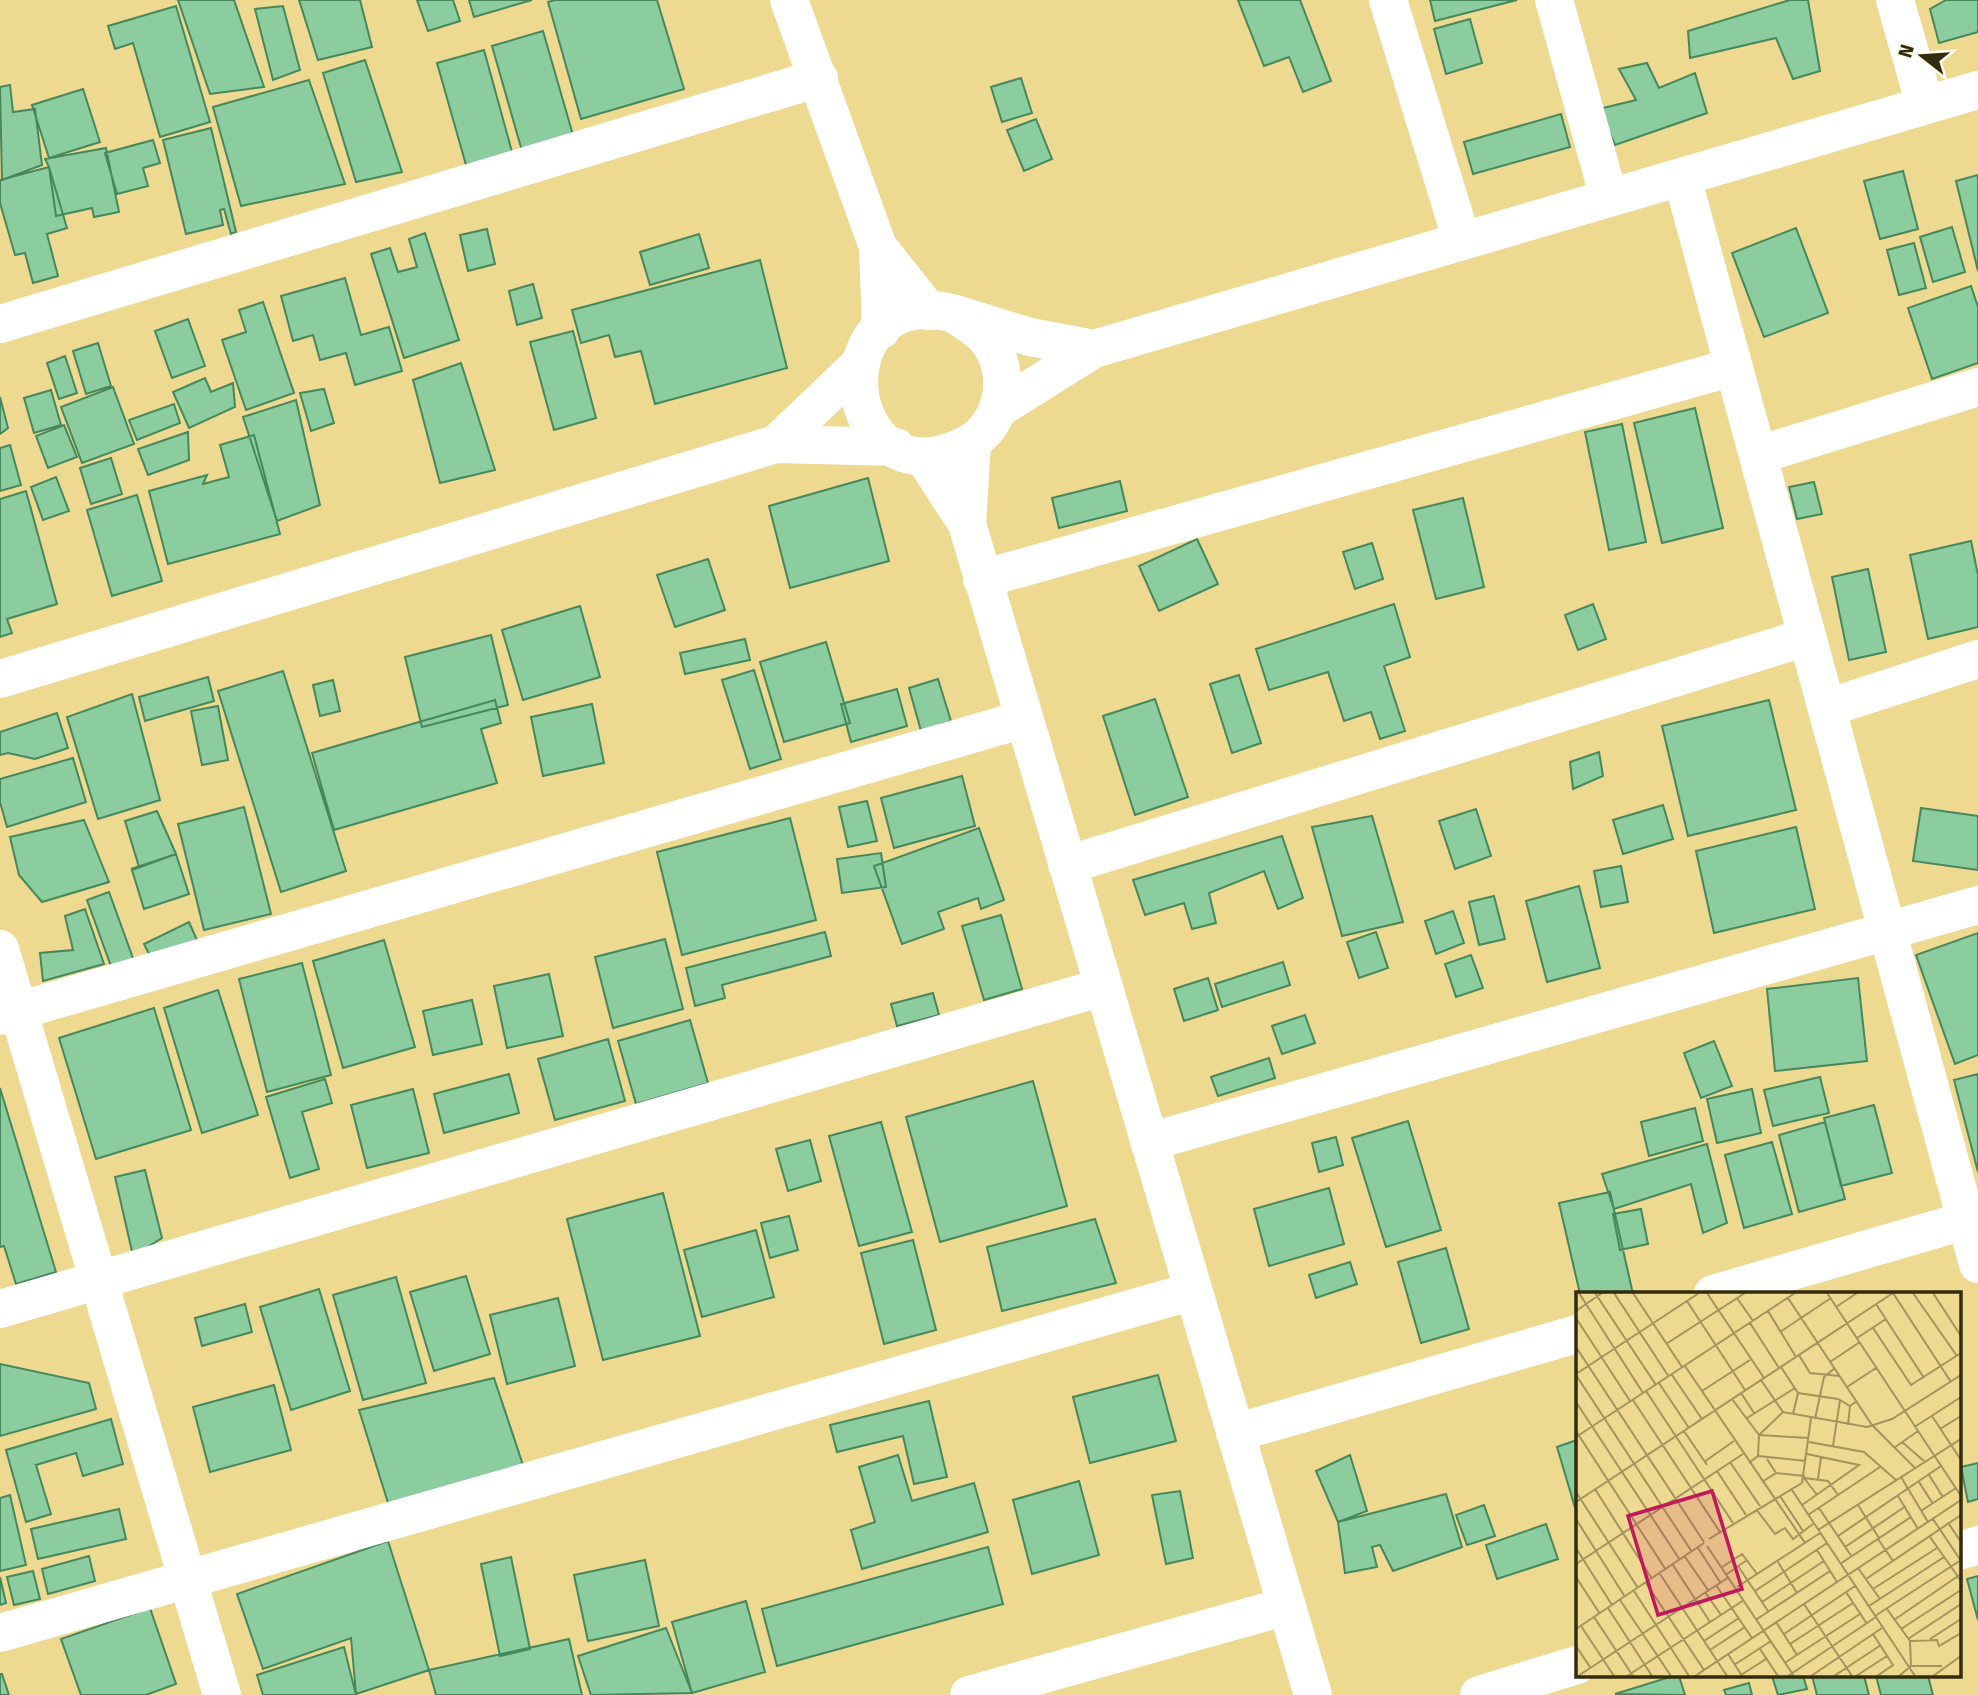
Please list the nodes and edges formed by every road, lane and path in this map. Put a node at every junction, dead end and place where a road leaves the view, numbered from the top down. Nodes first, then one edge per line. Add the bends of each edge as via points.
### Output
1 (789, 0) edge
2 (1388, 0) edge
3 (1553, 0) edge
4 (1895, 0) edge
5 (819, 78) junction
6 (1978, 90) edge
7 (1925, 105) junction
8 (1682, 177) junction
9 (1609, 198) junction
10 (1462, 241) junction
11 (878, 247) junction
12 (940, 312) junction
13 (0, 324) edge
14 (881, 330) junction
15 (1094, 349) junction
16 (860, 364) junction
17 (1732, 367) junction
18 (1978, 387) edge
19 (998, 409) junction
20 (972, 443) junction
21 (776, 444) junction
22 (909, 452) junction
23 (1758, 455) junction
24 (967, 524) junction
25 (982, 579) junction
26 (1807, 637) junction
27 (1978, 659) edge
28 (0, 679) edge
29 (1827, 708) junction
30 (1024, 719) junction
31 (1067, 864) junction
32 (1978, 905) edge
33 (1888, 931) junction
34 (0, 950) edge
35 (1103, 987) junction
36 (9, 1013) edge
37 (1149, 1142) junction
38 (1972, 1219) edge
39 (1978, 1264) edge
40 (99, 1280) junction
41 (1193, 1291) junction
42 (1720, 1292) edge
43 (0, 1309) edge
44 (1576, 1334) edge
45 (1235, 1433) junction
46 (1978, 1545) edge
47 (1960, 1551) edge
48 (188, 1579) junction
49 (1287, 1605) junction
50 (0, 1633) edge
51 (1576, 1665) edge
52 (222, 1695) edge
53 (969, 1695) edge
54 (1313, 1695) edge
55 (1479, 1695) edge

1 - 5 street
2 - 10 street
3 - 9 street
4 - 7 street
5 - 11 street
5 - 13 street
6 - 7 street
7 - 8 street
8 - 9 street
8 - 17 street
9 - 10 street
10 - 15 street
11 - 12 street
11 - 14 street
12 - 14 street via 911,313
12 - 15 street
12 - 19 street via 978,328 995,351 1003,380
14 - 16 street
15 - 19 street
16 - 21 street
16 - 22 street via 859,403 879,436
17 - 23 street
17 - 25 street
18 - 23 street
19 - 20 street via 988,428
20 - 22 street via 948,454
20 - 24 street
21 - 22 street
21 - 28 street
22 - 24 street
23 - 26 street
24 - 25 street
25 - 30 street
26 - 29 street
26 - 31 street
27 - 29 street
29 - 33 street
30 - 31 street
30 - 36 street
31 - 35 street
32 - 33 street
33 - 37 street
33 - 38 street
34 - 36 street
35 - 37 street
35 - 40 street
36 - 40 street
37 - 41 street
38 - 39 street
38 - 42 street
40 - 43 street
40 - 48 street
41 - 45 street
41 - 48 street
44 - 45 street
45 - 49 street
46 - 47 street
48 - 50 street
48 - 52 street
49 - 53 street
49 - 54 street
51 - 55 street

